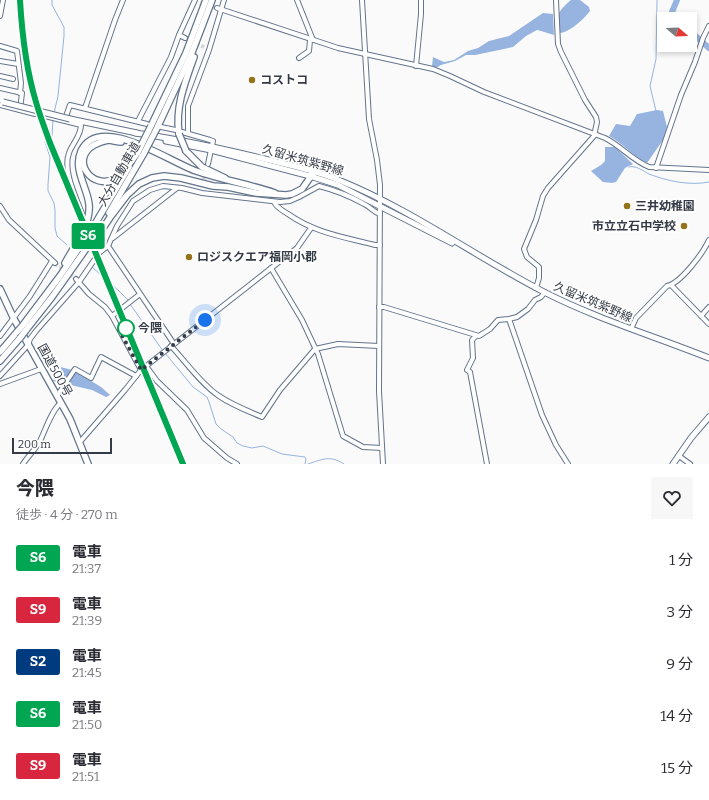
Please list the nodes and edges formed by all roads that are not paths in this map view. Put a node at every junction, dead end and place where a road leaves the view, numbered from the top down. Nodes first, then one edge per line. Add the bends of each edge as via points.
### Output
1 (3, 0) edge
2 (123, 0) edge
3 (194, 0) edge
4 (206, 0) edge
5 (212, 0) edge
6 (224, 0) edge
7 (297, 0) edge
8 (362, 0) edge
9 (421, 0) edge
10 (556, 0) edge
11 (200, 3) dead end
12 (209, 9) junction
13 (219, 9) junction
14 (0, 16) edge
15 (709, 26) edge
16 (179, 35) junction
17 (185, 38) tunnel mouth
18 (311, 40) junction
19 (0, 46) edge
20 (204, 47) tunnel mouth
21 (209, 50) junction
22 (366, 54) junction
23 (300, 58) dead end
24 (0, 61) edge
25 (18, 64) junction
26 (416, 66) junction
27 (0, 76) edge
28 (13, 79) dead end
29 (0, 88) edge
30 (20, 93) junction
31 (1, 103) edge
32 (85, 108) junction
33 (20, 110) junction
34 (35, 114) dead end
35 (45, 116) dead end
36 (67, 120) junction
37 (138, 122) junction
38 (154, 126) junction
39 (179, 132) junction
40 (188, 133) junction
41 (596, 134) junction
42 (211, 148) junction
43 (141, 152) junction
44 (208, 164) tunnel mouth
45 (656, 168) junction
46 (709, 170) edge
47 (314, 172) junction
48 (310, 176) junction
49 (229, 180) junction
50 (202, 186) tunnel mouth
51 (177, 187) junction
52 (228, 187) junction
53 (202, 192) junction
54 (275, 193) junction
55 (274, 202) junction
56 (380, 203) junction
57 (0, 206) edge
58 (380, 214) junction
59 (84, 218) dead end
60 (310, 228) junction
61 (112, 238) junction
62 (709, 240) edge
63 (92, 245) junction
64 (380, 245) junction
65 (108, 246) junction
66 (99, 253) junction
67 (271, 268) junction
68 (78, 281) junction
69 (671, 285) junction
70 (536, 288) junction
71 (0, 289) edge
72 (545, 292) junction
73 (140, 294) junction
74 (379, 307) junction
75 (709, 307) edge
76 (32, 313) junction
77 (112, 316) junction
78 (701, 316) junction
79 (14, 319) junction
80 (510, 319) junction
81 (709, 324) edge
82 (24, 327) junction
83 (631, 329) junction
84 (18, 335) junction
85 (0, 336) edge
86 (476, 336) junction
87 (28, 345) junction
88 (173, 345) junction
89 (379, 346) junction
90 (315, 349) junction
91 (0, 352) edge
92 (709, 358) edge
93 (0, 361) edge
94 (146, 366) junction
95 (42, 369) junction
96 (141, 370) junction
97 (0, 376) edge
98 (136, 376) junction
99 (0, 384) edge
100 (57, 396) junction
101 (61, 403) junction
102 (709, 417) edge
103 (79, 443) junction
104 (382, 448) junction
105 (679, 456) junction
106 (23, 464) edge
107 (88, 464) edge
108 (237, 464) edge
109 (384, 464) edge
110 (487, 464) edge
111 (568, 464) edge
112 (673, 464) edge
113 (690, 464) edge

1 - 14 street
2 - 32 street
3 - 11 street
3 - 16 street
4 - 38 highway, 大分自動車道
5 - 12 highway, 大分自動車道
6 - 13 street
7 - 18 street
8 - 22 street
9 - 26 street
10 - 41 street via 558,44 576,83 596,117
12 - 38 highway, 大分自動車道 via 191,55
12 - 39 highway via 180,102 177,120
13 - 18 street
13 - 21 street
15 - 45 street via 681,95
16 - 17 street
16 - 37 street via 171,57
18 - 22 street
18 - 23 street via 308,51
19 - 25 street via 16,50
20 - 21 street
21 - 40 street via 188,106
22 - 26 street
22 - 56 street via 369,119 379,170
24 - 25 street
25 - 30 street
26 - 41 street via 433,69 484,92
27 - 28 street
29 - 30 street
30 - 33 street
31 - 33 street
31 - 36 main road, 久留米筑紫野線, bridge
32 - 36 street via 70,105
32 - 37 street
33 - 34 street
35 - 36 street
36 - 42 main road, 久留米筑紫野線
36 - 59 street via 81,125 67,160 69,177
37 - 38 street
38 - 39 street
38 - 43 highway, 大分自動車道, bridge
39 - 40 street
39 - 49 highway, bridge via 186,151 202,167
40 - 42 street via 212,141
41 - 45 street via 616,143 640,163
41 - 70 street via 543,196 524,249 527,257 540,267
42 - 44 street
42 - 47 main road, 久留米筑紫野線
42 - 48 main road, 久留米筑紫野線
43 - 52 highway via 121,173 107,182 97,181 84,169 83,161 90,147 108,140 152,153 185,170
43 - 63 highway, 大分自動車道
43 - 76 highway, 大分自動車道, bridge via 89,234
45 - 46 street
47 - 48 highway
47 - 56 main road, 久留米筑紫野線 via 341,180
48 - 54 highway via 299,191 286,195
48 - 56 main road, 久留米筑紫野線
49 - 54 highway
49 - 76 highway, bridge via 189,169 129,141 112,137 90,140 80,152 79,160 89,205 86,225
50 - 53 street
51 - 53 street
51 - 61 street
51 - 61 street via 156,187 139,197 125,213
52 - 54 highway via 256,193
52 - 63 highway via 164,176 152,178 139,184 127,195
53 - 55 street
55 - 58 street via 290,201 319,186 349,196
55 - 60 street
56 - 58 street
56 - 70 main road, 久留米筑紫野線
57 - 79 street via 9,220 53,262
58 - 64 street
60 - 64 street
60 - 67 street via 297,248
61 - 65 street
62 - 69 street via 701,254
63 - 66 street
63 - 82 highway, 大分自動車道
64 - 74 street
65 - 66 street
65 - 73 street
66 - 68 street
67 - 88 street
67 - 90 street via 302,320
68 - 77 street
68 - 87 street via 30,339
69 - 78 street
69 - 83 street via 667,286 636,318
70 - 72 main road, 久留米筑紫野線
71 - 79 highway, 国道500号
72 - 80 street via 523,313
72 - 83 main road, 久留米筑紫野線
73 - 77 street
73 - 88 street
74 - 86 street
74 - 89 street
75 - 78 street
76 - 82 highway, 大分自動車道
77 - 96 street
78 - 81 street
79 - 85 street
79 - 87 highway, 国道500号
80 - 86 street via 498,320 481,336
80 - 111 street via 542,415
82 - 84 highway, 大分自動車道, bridge
83 - 92 main road, 久留米筑紫野線
84 - 91 highway, 大分自動車道
84 - 93 highway, 大分自動車道
86 - 110 street via 472,340 473,358 467,370 470,372
87 - 95 highway, 国道500号
87 - 97 street
88 - 90 street via 215,393 262,417 280,390
88 - 94 street
89 - 90 street via 338,344
89 - 104 street
90 - 104 street via 343,436 363,447
94 - 96 street
94 - 108 street via 157,381 187,410 204,438
95 - 99 street
95 - 100 highway, 国道500号
96 - 98 street
98 - 100 street via 101,357 91,378 75,368
98 - 103 street
100 - 101 highway, 国道500号
101 - 103 highway, 国道500号
101 - 106 street via 55,409 38,445
102 - 105 main road
103 - 107 highway, 国道500号
104 - 109 street
105 - 112 main road
105 - 113 street

